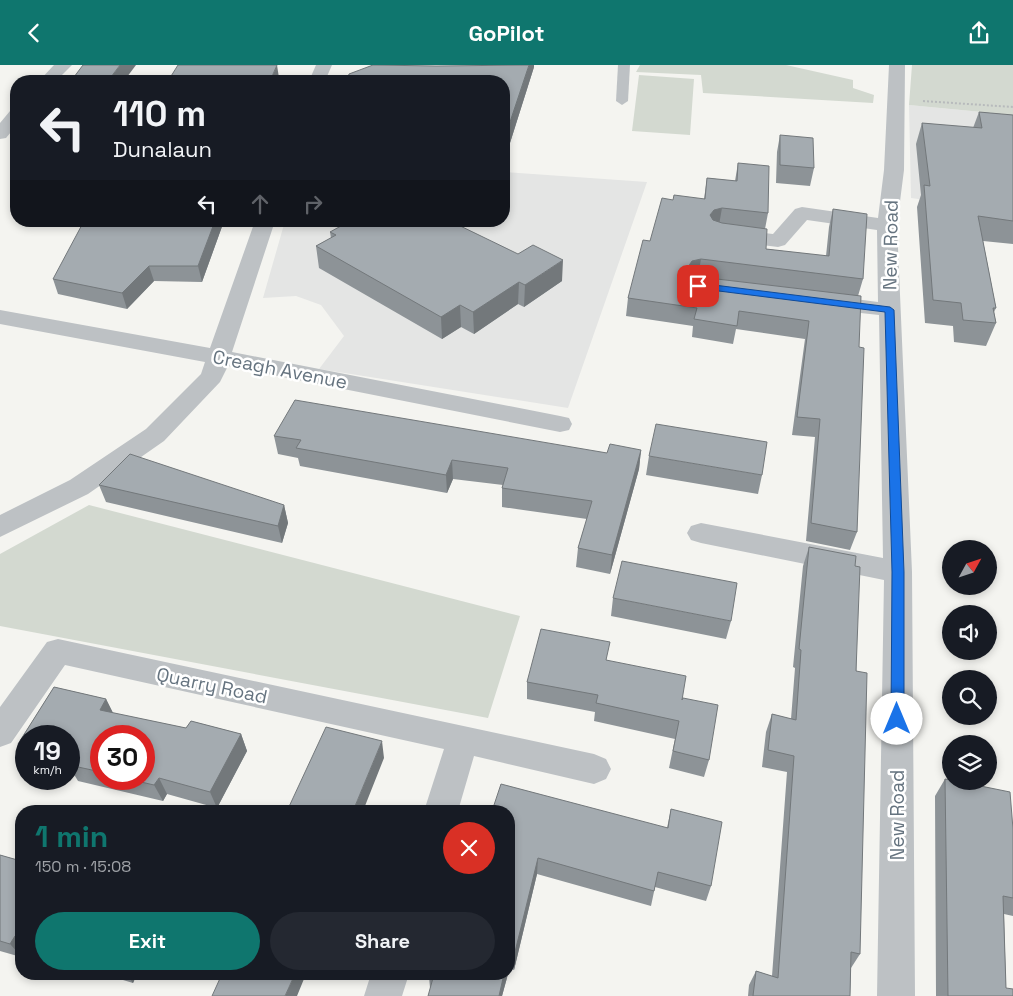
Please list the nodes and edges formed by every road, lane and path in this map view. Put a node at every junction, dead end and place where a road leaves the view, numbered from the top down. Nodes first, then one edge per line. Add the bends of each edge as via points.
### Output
1 (64, 65) edge
2 (624, 65) edge
3 (897, 65) edge
4 (54, 75) edge
5 (622, 101) dead end
6 (895, 101) junction
7 (1013, 107) edge
8 (10, 122) edge
9 (0, 135) edge
10 (887, 225) junction
11 (263, 227) edge
12 (719, 233) edge
13 (803, 299) edge
14 (890, 310) junction
15 (0, 317) edge
16 (220, 357) junction
17 (560, 424) dead end
18 (5, 521) edge
19 (702, 533) dead end
20 (898, 572) junction
21 (0, 733) edge
22 (463, 739) junction
23 (594, 769) dead end
24 (443, 805) edge
25 (388, 980) edge
26 (383, 996) edge
27 (896, 996) edge

1 - 4 street
2 - 5 lane
3 - 6 street, New Road
6 - 7 path via 946,101
6 - 10 street, New Road via 894,170
8 - 9 street
10 - 12 street via 802,213 778,241
10 - 14 street, New Road
11 - 16 street
13 - 14 street
14 - 20 street, New Road
15 - 16 street, Creagh Avenue
16 - 17 street, Creagh Avenue
16 - 18 street via 212,377 155,435 79,487
19 - 20 street
20 - 27 street, New Road
21 - 22 street, Quarry Road via 58,651
22 - 23 street, Quarry Road
22 - 24 street
25 - 26 street

